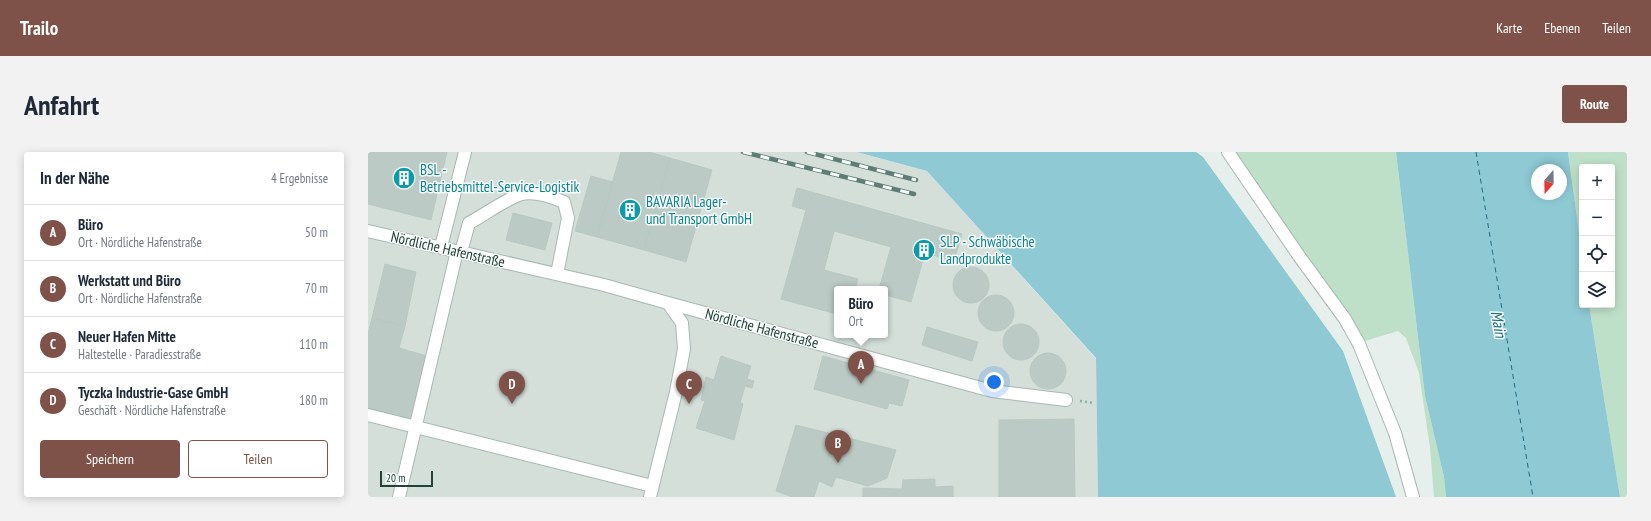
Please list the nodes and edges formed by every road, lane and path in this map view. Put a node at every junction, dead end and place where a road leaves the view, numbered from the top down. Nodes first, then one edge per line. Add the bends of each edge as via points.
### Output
1 (464, 152) edge
2 (1228, 152) edge
3 (368, 231) edge
4 (441, 247) junction
5 (459, 252) junction
6 (557, 274) junction
7 (668, 302) junction
8 (1066, 400) dead end
9 (368, 415) edge
10 (416, 427) junction
11 (651, 491) edge
12 (399, 497) edge
13 (1413, 497) edge

1 - 4 street
2 - 13 street via 1345,319 1359,344 1395,433
3 - 4 street, Nördliche Hafenstraße
4 - 5 street, Nördliche Hafenstraße
5 - 6 street, Nördliche Hafenstraße
5 - 6 street via 469,223 520,194 547,195 564,202 568,218
5 - 10 street
6 - 7 street, Nördliche Hafenstraße
7 - 8 street, Nördliche Hafenstraße via 992,391
7 - 11 street, Nördliche Hafenstraße via 682,323 684,348 676,392
9 - 10 street
10 - 11 street
10 - 12 street

